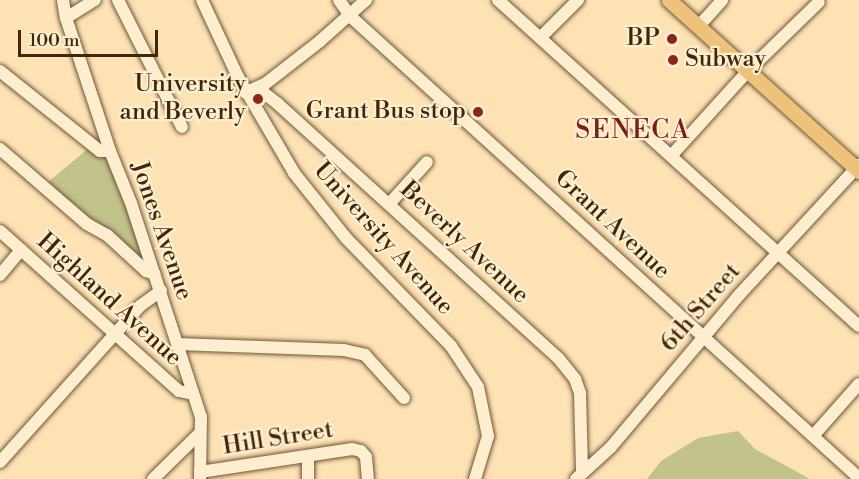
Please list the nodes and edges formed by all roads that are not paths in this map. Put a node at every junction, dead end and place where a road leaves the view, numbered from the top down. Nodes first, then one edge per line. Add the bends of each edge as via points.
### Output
1 (63, 0) edge
2 (95, 0) edge
3 (118, 0) edge
4 (202, 0) edge
5 (339, 0) edge
6 (366, 0) edge
7 (498, 0) edge
8 (578, 0) edge
9 (669, 0) edge
10 (722, 0) edge
11 (819, 2) dead end
12 (350, 16) junction
13 (66, 18) junction
14 (698, 27) junction
15 (540, 38) junction
16 (0, 71) edge
17 (747, 72) junction
18 (246, 93) junction
19 (182, 128) dead end
20 (0, 149) edge
21 (110, 151) junction
22 (671, 156) junction
23 (427, 162) dead end
24 (858, 168) edge
25 (390, 203) junction
26 (0, 231) edge
27 (21, 250) junction
28 (778, 254) junction
29 (155, 274) junction
30 (0, 275) edge
31 (161, 291) junction
32 (859, 326) edge
33 (115, 334) junction
34 (704, 338) junction
35 (177, 344) junction
36 (859, 384) edge
37 (193, 394) junction
38 (404, 398) dead end
39 (200, 433) junction
40 (813, 436) junction
41 (308, 457) junction
42 (0, 462) edge
43 (579, 474) edge
44 (200, 475) edge
45 (859, 478) edge
46 (153, 479) edge
47 (308, 479) edge
48 (368, 479) edge
49 (475, 479) edge

1 - 13 street, Jones Avenue
2 - 13 street
3 - 19 street
4 - 18 street, University Avenue
5 - 12 street, Grant Avenue
6 - 12 street
7 - 15 street
8 - 15 street
9 - 14 main road
10 - 14 street
11 - 17 street
12 - 18 street via 265,84
12 - 34 street, Grant Avenue
13 - 21 street, Jones Avenue
14 - 17 main road
15 - 22 street
16 - 21 street via 100,151
17 - 22 street
17 - 24 main road
18 - 25 street, Beverly Avenue via 264,93
18 - 49 street, University Avenue via 294,173 346,238 451,346 478,387 488,436
20 - 29 street via 79,218
21 - 29 street, Jones Avenue
22 - 28 street
23 - 25 street
24 - 28 street, 6th Street
25 - 43 street, Beverly Avenue via 575,379 582,419
26 - 27 street, Highland Avenue
27 - 30 street
27 - 33 street, Highland Avenue
28 - 32 street
28 - 34 street, 6th Street
29 - 31 street, Jones Avenue
31 - 33 street via 150,296
31 - 35 street, Jones Avenue
33 - 37 street, Highland Avenue via 179,391
33 - 42 street
34 - 40 street, Grant Avenue
34 - 43 street, 6th Street via 610,447
35 - 37 street, Jones Avenue
35 - 38 street via 344,350 365,355
36 - 40 street
37 - 39 street, Jones Avenue via 201,417
39 - 44 street, Jones Avenue
39 - 46 street
40 - 45 street, Grant Avenue
41 - 44 street, Hill Street
41 - 47 street
41 - 48 street, Hill Street via 361,450 366,457

